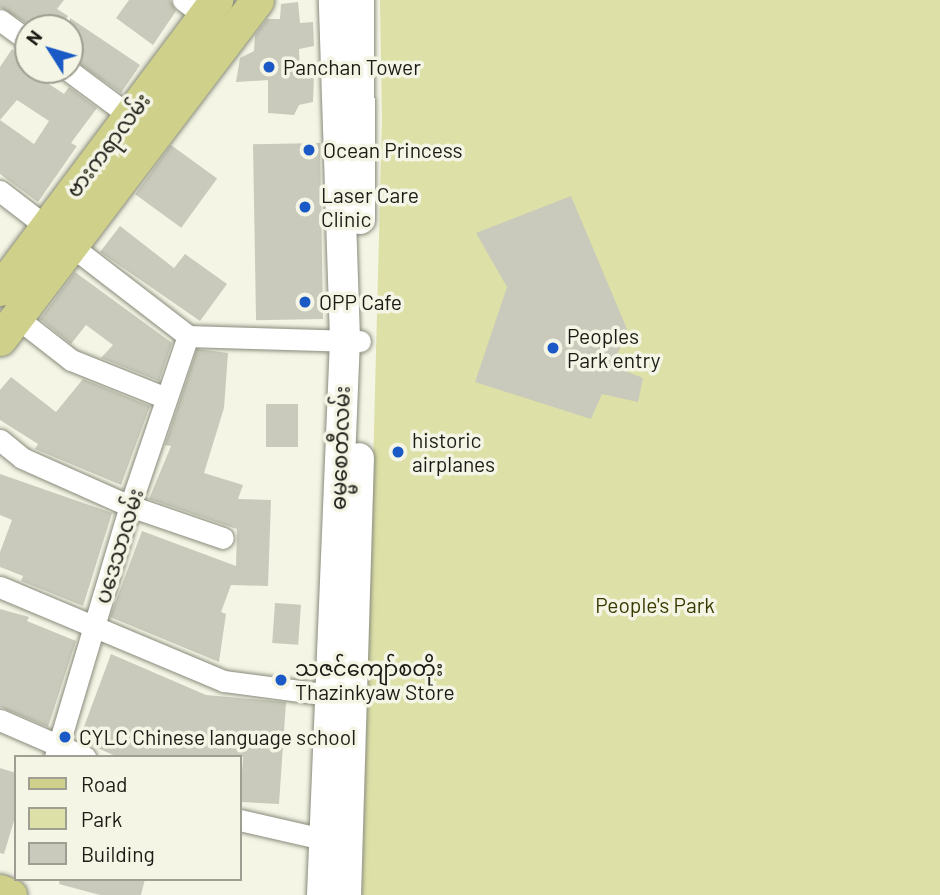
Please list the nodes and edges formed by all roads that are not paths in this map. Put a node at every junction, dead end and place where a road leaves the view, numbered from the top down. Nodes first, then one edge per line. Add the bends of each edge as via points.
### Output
1 (257, 0) edge
2 (334, 0) edge
3 (359, 0) edge
4 (201, 5) edge
5 (84, 82) edge
6 (130, 116) junction
7 (0, 191) edge
8 (59, 236) junction
9 (0, 289) edge
10 (8, 328) edge
11 (188, 336) junction
12 (352, 340) junction
13 (166, 398) junction
14 (0, 440) edge
15 (130, 506) junction
16 (223, 538) dead end
17 (0, 587) edge
18 (95, 627) junction
19 (331, 695) junction
20 (0, 720) edge
21 (57, 751) edge
22 (76, 755) edge
23 (242, 820) edge
24 (327, 840) junction
25 (0, 891) edge
26 (13, 895) edge
27 (323, 895) edge
28 (346, 895) edge

1 - 8 main road, ဗားကရာလမ်း
2 - 12 main road, ဓမ္မစေတီလမ်း
3 - 12 main road, ဓမ္မစေတီလမ်း
4 - 6 main road, ဗားကရာလမ်း
5 - 6 street
6 - 8 main road, ဗားကရာလမ်း
7 - 8 street
8 - 9 main road, ဗားကရာလမ်း
8 - 10 main road
8 - 11 street
10 - 13 street via 71,360
11 - 12 street
11 - 13 street, ပဒေသာလမ်း
12 - 19 main road, ဓမ္မစေတီလမ်း
12 - 28 main road, ဓမ္မစေတီလမ်း via 359,570
13 - 15 street, ပဒေသာလမ်း
14 - 15 street via 22,458
15 - 16 street
15 - 18 street, ပဒေသာလမ်း
17 - 18 street
18 - 19 street via 225,681
18 - 21 street, ပဒေသာလမ်း
19 - 24 main road, ဓမ္မစေတီလမ်း
20 - 21 street
21 - 22 street
23 - 24 street
24 - 27 main road, ဓမ္မစေတီလမ်း
25 - 26 main road

